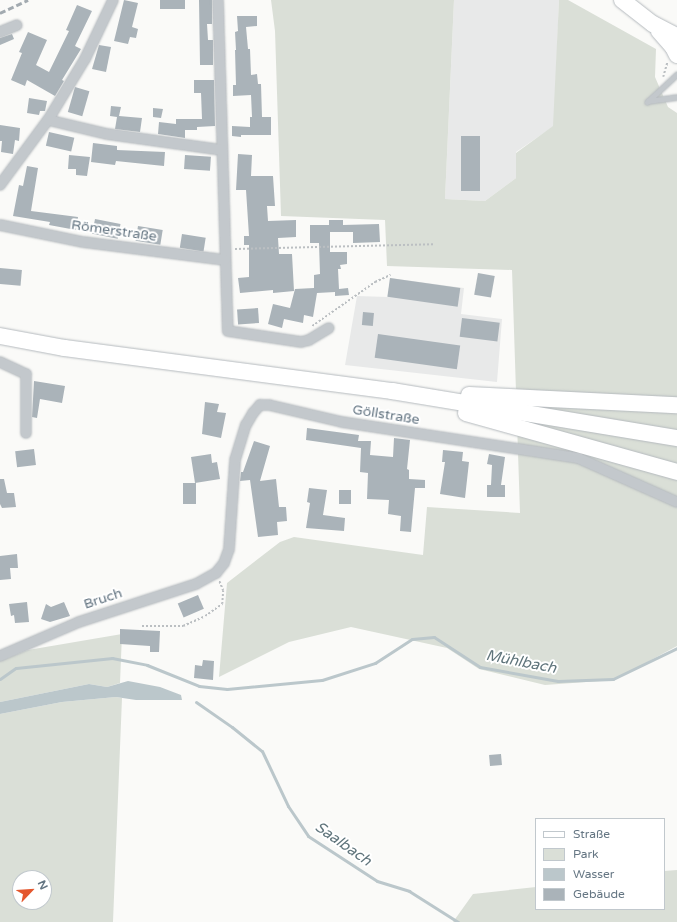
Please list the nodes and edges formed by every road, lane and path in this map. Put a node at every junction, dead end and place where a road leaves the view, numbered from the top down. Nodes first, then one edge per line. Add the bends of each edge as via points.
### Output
1 (113, 0) edge
2 (218, 0) edge
3 (622, 0) edge
4 (653, 24) junction
5 (17, 25) dead end
6 (0, 32) edge
7 (677, 36) edge
8 (677, 55) edge
9 (677, 74) edge
10 (677, 97) edge
11 (48, 120) junction
12 (222, 150) junction
13 (0, 185) edge
14 (0, 225) edge
15 (434, 244) dead end
16 (225, 254) junction
17 (390, 274) dead end
18 (311, 327) dead end
19 (329, 328) dead end
20 (0, 336) edge
21 (0, 362) edge
22 (392, 392) junction
23 (677, 405) edge
24 (26, 433) dead end
25 (677, 438) edge
26 (677, 472) edge
27 (677, 502) edge
28 (216, 573) junction
29 (142, 626) dead end
30 (0, 656) edge

1 - 11 street via 85,59
2 - 12 street
3 - 4 main road
4 - 7 main road
4 - 8 main road
5 - 6 street
9 - 10 lane via 647,102
11 - 12 street via 107,134
11 - 13 street
12 - 16 street
14 - 16 street, Römerstraße via 83,242
15 - 16 path
16 - 19 street via 228,331 301,342
17 - 18 path
20 - 22 main road via 65,348
21 - 24 street via 26,374
22 - 23 main road
22 - 25 main road
22 - 26 main road
27 - 28 street, Göllstraße via 578,458 342,422 260,405 246,425 235,460 229,549 224,563
28 - 29 path via 223,591 222,604 205,616 183,626
28 - 30 street, Bruch via 196,584 79,622

